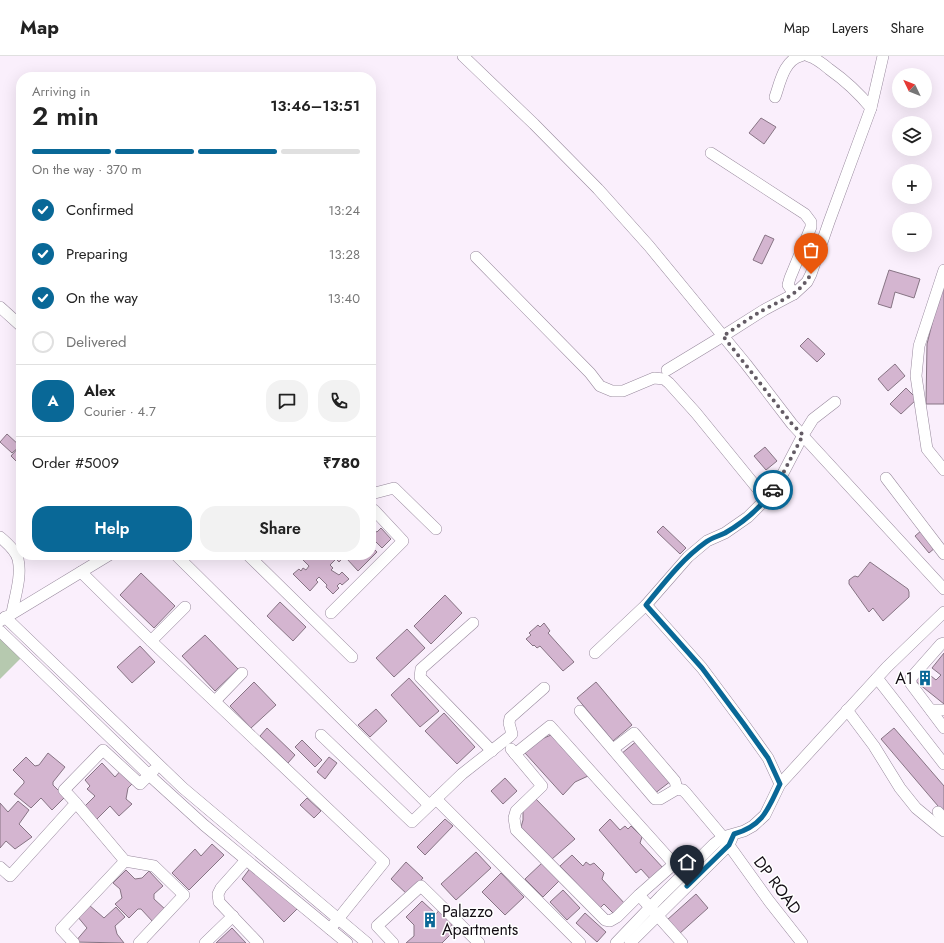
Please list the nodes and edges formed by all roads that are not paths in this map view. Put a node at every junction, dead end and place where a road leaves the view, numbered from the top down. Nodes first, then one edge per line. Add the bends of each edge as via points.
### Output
1 (463, 56) edge
2 (801, 56) edge
3 (808, 56) edge
4 (883, 56) edge
5 (774, 97) dead end
6 (871, 108) junction
7 (711, 153) dead end
8 (476, 257) dead end
9 (944, 270) edge
10 (794, 294) junction
11 (0, 306) edge
12 (16, 321) edge
13 (723, 336) junction
14 (666, 370) dead end
15 (835, 402) dead end
16 (803, 435) junction
17 (942, 465) edge
18 (886, 478) dead end
19 (376, 493) edge
20 (766, 499) junction
21 (376, 512) edge
22 (436, 529) dead end
23 (0, 537) edge
24 (944, 554) edge
25 (16, 555) edge
26 (18, 560) edge
27 (101, 560) edge
28 (181, 560) edge
29 (253, 560) edge
30 (81, 572) junction
31 (944, 589) edge
32 (646, 605) junction
33 (185, 607) dead end
34 (944, 612) edge
35 (331, 613) dead end
36 (6, 617) edge
37 (473, 623) dead end
38 (0, 631) edge
39 (151, 641) junction
40 (944, 643) edge
41 (595, 653) dead end
42 (352, 657) dead end
43 (242, 673) dead end
44 (877, 678) junction
45 (544, 688) dead end
46 (215, 701) junction
47 (847, 710) junction
48 (931, 710) junction
49 (944, 710) edge
50 (580, 711) dead end
51 (944, 728) edge
52 (321, 735) dead end
53 (504, 741) junction
54 (613, 749) junction
55 (492, 751) junction
56 (515, 754) junction
57 (944, 764) edge
58 (159, 765) junction
59 (149, 775) junction
60 (780, 784) junction
61 (677, 789) junction
62 (432, 802) junction
63 (76, 803) junction
64 (944, 831) edge
65 (726, 841) junction
66 (246, 860) junction
67 (125, 861) junction
68 (0, 867) edge
69 (650, 884) junction
70 (639, 895) junction
71 (661, 896) junction
72 (669, 904) junction
73 (654, 911) junction
74 (233, 916) junction
75 (338, 919) junction
76 (330, 929) junction
77 (74, 943) edge
78 (139, 943) edge
79 (205, 943) edge
80 (258, 943) edge
81 (347, 943) edge
82 (367, 943) edge
83 (393, 943) edge
84 (479, 943) edge
85 (580, 943) edge
86 (616, 943) edge
87 (630, 943) edge
88 (682, 943) edge
89 (802, 943) edge

1 - 13 street via 598,189
2 - 5 street via 790,62
3 - 6 street via 846,81
4 - 6 street
6 - 10 street via 811,274 807,282
7 - 10 street via 805,214 811,222 788,285
8 - 20 street via 600,386 612,391 623,391 654,378 664,379 696,413
9 - 17 street via 919,346 916,376 925,442 930,455
10 - 13 street
11 - 12 street
13 - 14 street
13 - 16 street
15 - 16 street via 813,419
16 - 20 street via 779,481
16 - 31 street
18 - 24 street
19 - 22 street via 394,488
20 - 32 street via 748,517 725,533 707,541 688,557
21 - 35 street via 403,541
23 - 25 street
26 - 36 street via 19,574
27 - 30 street
28 - 62 street
29 - 42 street
30 - 36 street
30 - 39 street
32 - 41 street
32 - 60 street via 702,668 768,758
33 - 39 street
34 - 44 street
36 - 58 street
37 - 55 street via 421,669 420,677
38 - 59 street
39 - 46 street
40 - 48 street via 911,678 911,684
43 - 46 street
44 - 47 street
44 - 57 street
45 - 53 street via 510,718 512,734
46 - 75 street via 384,862
47 - 60 street
47 - 64 street via 916,808
48 - 49 street
48 - 51 street
50 - 54 street
52 - 62 street via 412,822
53 - 55 street
53 - 56 street
54 - 61 street via 656,799
54 - 61 street via 634,733 675,781
55 - 62 street
56 - 69 street via 550,726 674,864
56 - 70 street via 542,786 516,811 516,830 605,920 610,922 617,917
58 - 59 street
58 - 75 street
59 - 63 street via 140,784 103,750 64,790
59 - 66 street
60 - 65 street via 765,815 753,826 734,834
61 - 65 street, DP ROAD via 686,794
62 - 85 street
63 - 67 street
63 - 68 street via 10,876
65 - 71 street
65 - 72 street
65 - 89 street, DP ROAD via 768,901
66 - 74 street via 218,894 219,902
66 - 76 street
67 - 77 street via 62,929
67 - 78 street via 154,866 184,895
69 - 70 street
69 - 71 street
70 - 73 street
71 - 72 street
71 - 73 street
72 - 73 street
73 - 86 street
73 - 87 street
73 - 88 street
74 - 79 street
74 - 80 street
75 - 76 street
75 - 82 street
76 - 81 street
83 - 84 street via 377,926 421,886

